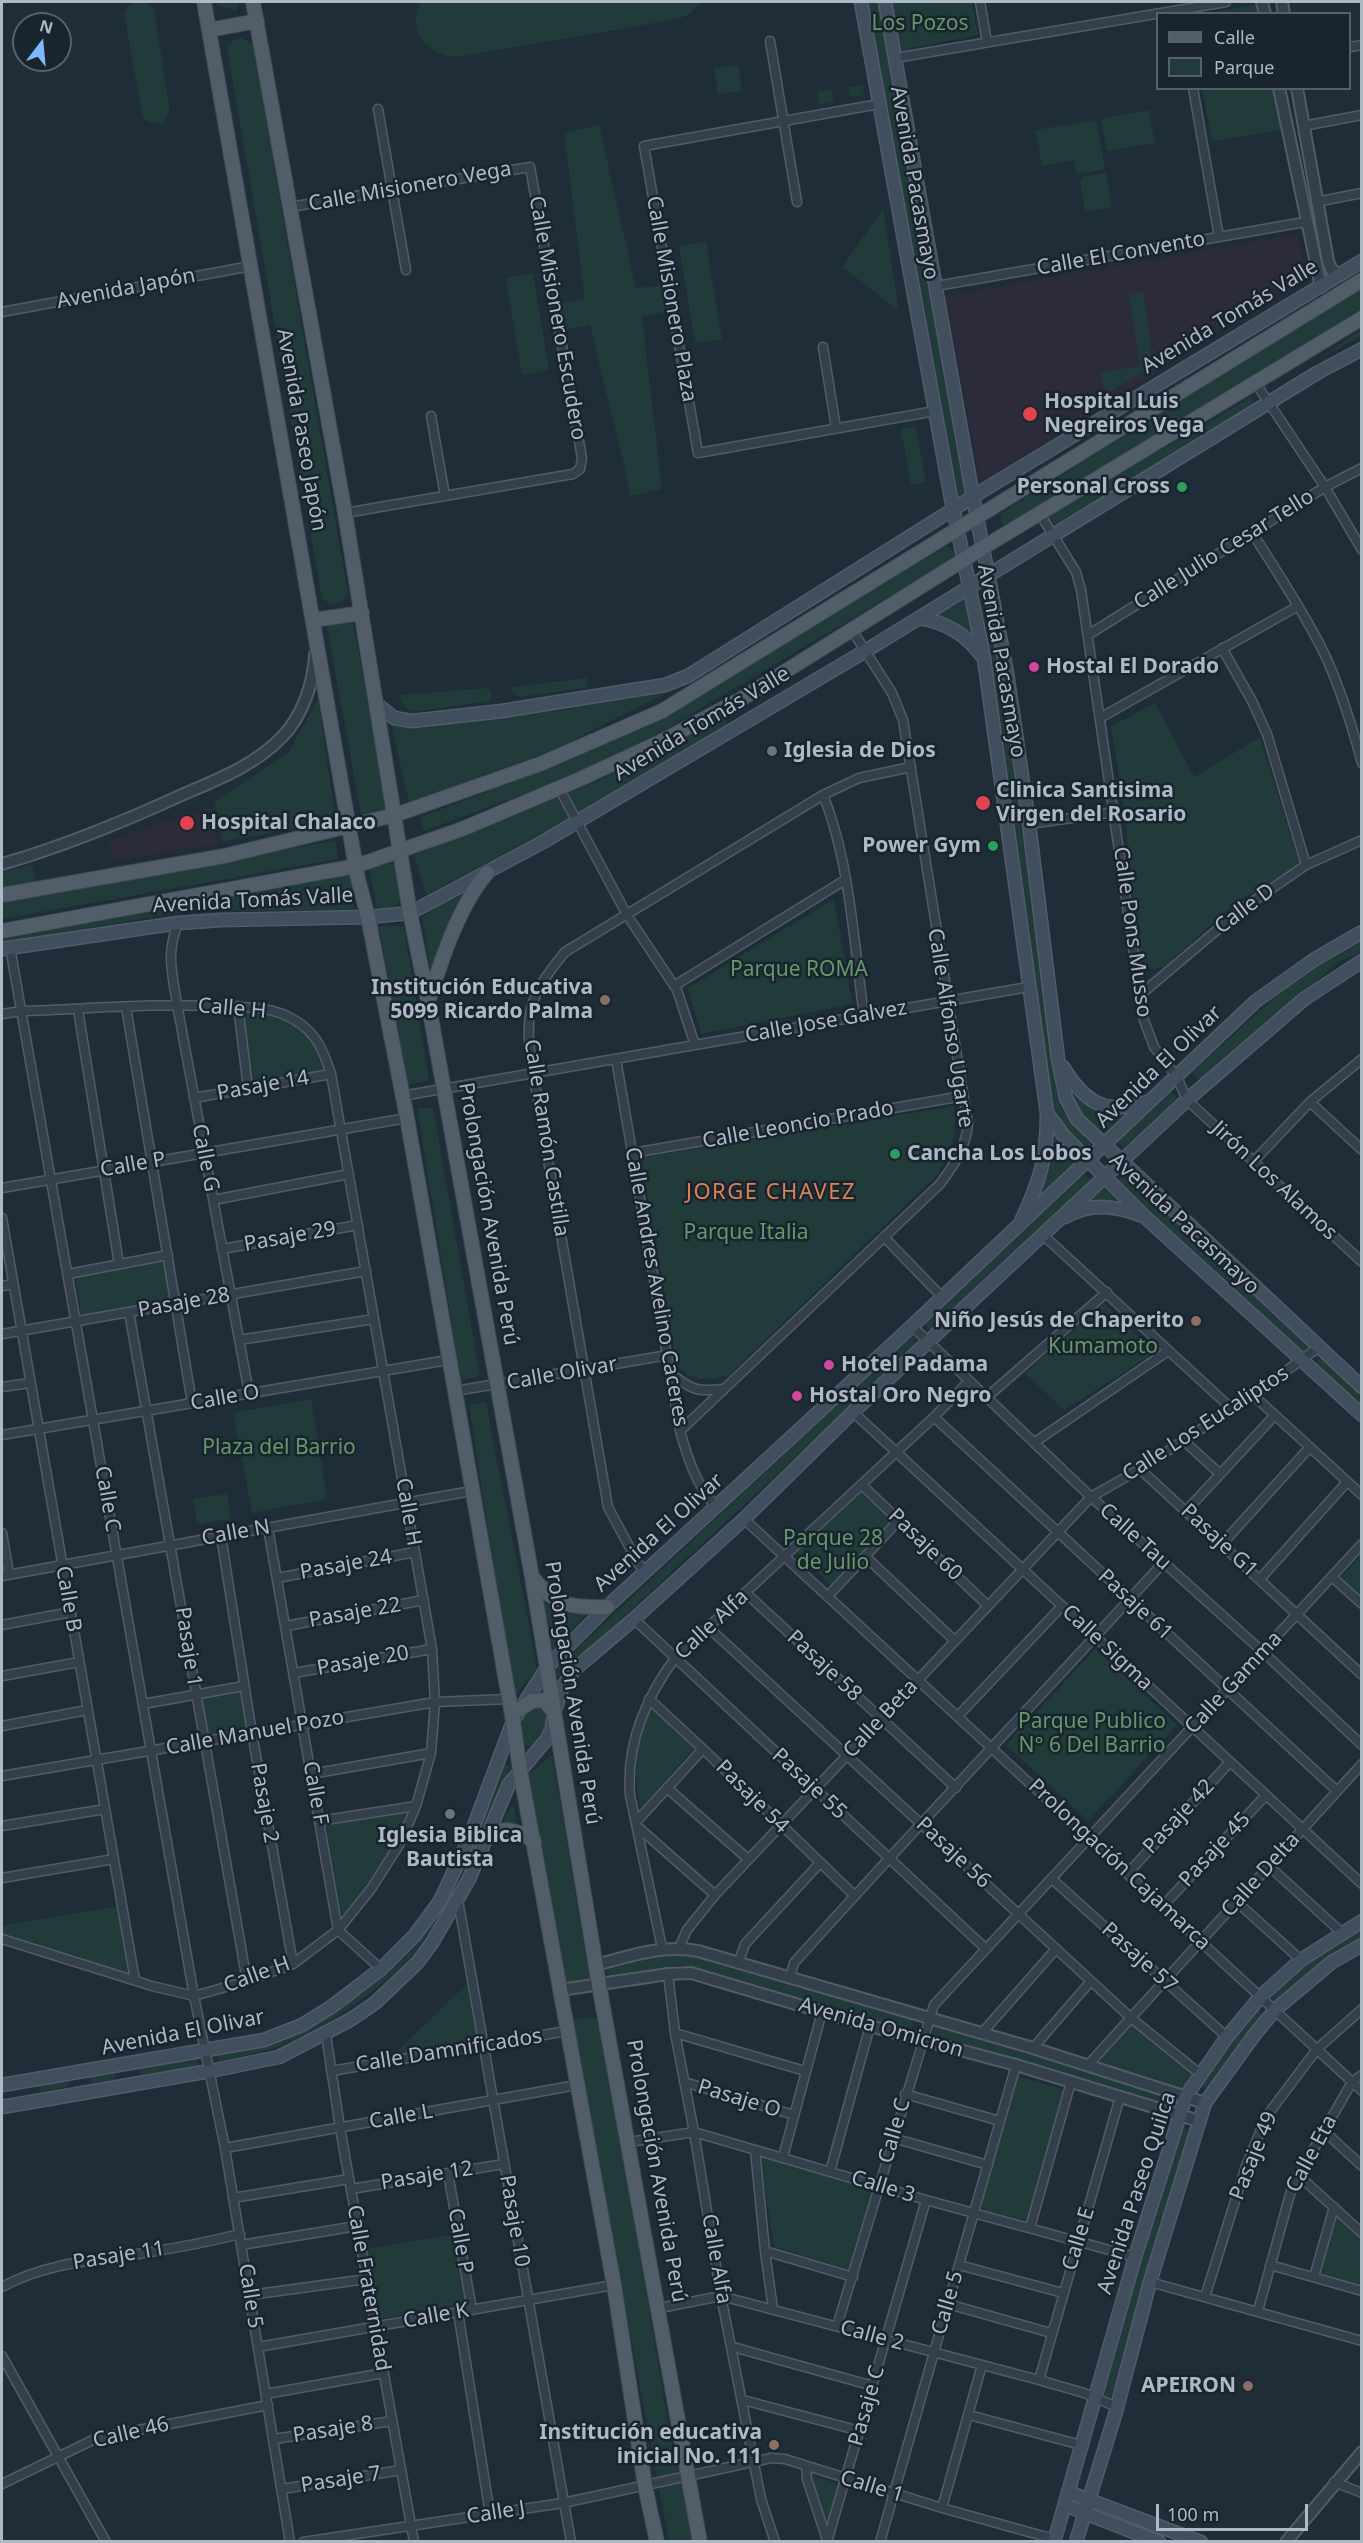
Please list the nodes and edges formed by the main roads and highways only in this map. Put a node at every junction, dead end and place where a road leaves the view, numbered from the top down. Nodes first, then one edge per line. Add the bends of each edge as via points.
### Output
1 (204, 2) edge
2 (254, 2) edge
3 (861, 2) edge
4 (885, 2) edge
5 (257, 21) junction
6 (209, 30) junction
7 (1362, 261) edge
8 (1362, 280) edge
9 (936, 286) junction
10 (913, 290) junction
11 (1362, 318) edge
12 (1362, 349) edge
13 (974, 497) junction
14 (954, 509) junction
15 (978, 518) junction
16 (958, 529) junction
17 (984, 547) junction
18 (964, 560) junction
19 (990, 575) junction
20 (969, 587) junction
21 (362, 613) junction
22 (919, 618) junction
23 (313, 620) junction
24 (984, 658) junction
25 (377, 704) junction
26 (395, 815) junction
27 (349, 827) junction
28 (402, 851) junction
29 (356, 866) junction
30 (487, 873) junction
31 (2, 895) edge
32 (410, 913) junction
33 (368, 917) junction
34 (2, 931) edge
35 (1362, 932) edge
36 (6, 948) edge
37 (1362, 961) edge
38 (428, 1001) junction
39 (1058, 1059) junction
40 (1154, 1100) junction
41 (1047, 1113) junction
42 (1105, 1145) junction
43 (1089, 1161) junction
44 (1121, 1161) junction
45 (1105, 1175) junction
46 (1145, 1216) junction
47 (1053, 1223) junction
48 (1020, 1224) junction
49 (1362, 1386) edge
50 (1362, 1415) edge
51 (532, 1577) junction
52 (607, 1608) junction
53 (547, 1667) junction
54 (554, 1713) junction
55 (517, 1715) junction
56 (520, 1770) junction
57 (487, 1834) junction
58 (534, 1841) junction
59 (1362, 1921) edge
60 (1362, 1945) edge
61 (126, 2065) junction
62 (72, 2073) junction
63 (21, 2082) junction
64 (129, 2084) junction
65 (2, 2085) edge
66 (76, 2094) junction
67 (25, 2103) junction
68 (2, 2107) edge
69 (1068, 2492) junction
70 (1087, 2499) junction
71 (1065, 2505) junction
72 (1084, 2513) junction
73 (1054, 2540) edge
74 (657, 2541) edge
75 (700, 2541) edge
76 (1076, 2541) edge
77 (1159, 2541) edge
78 (1201, 2541) edge

1 - 6 main road, Avenida Paseo Japón
2 - 5 main road, Avenida Paseo Japón
3 - 10 main road, Avenida Pacasmayo
4 - 9 main road, Avenida Pacasmayo
5 - 6 main road
5 - 21 main road, Avenida Paseo Japón
6 - 23 main road, Avenida Paseo Japón
7 - 13 main road, Avenida Tomás Valle
8 - 15 main road, Avenida Tomás Valle
9 - 10 main road
9 - 13 main road, Avenida Pacasmayo
10 - 14 main road, Avenida Pacasmayo
11 - 17 main road, Avenida Tomás Valle
12 - 19 main road, Avenida Tomás Valle
13 - 14 main road, Avenida Tomás Valle
13 - 15 main road, Avenida Pacasmayo
14 - 16 main road, Avenida Pacasmayo
14 - 25 main road, Avenida Tomás Valle via 688,676 665,685 412,721 394,718
15 - 16 main road, Avenida Tomás Valle
15 - 17 main road, Avenida Pacasmayo
16 - 18 main road, Avenida Pacasmayo
16 - 26 main road, Avenida Tomás Valle via 662,711 540,764
17 - 18 main road, Avenida Tomás Valle
17 - 19 main road, Avenida Pacasmayo
18 - 20 main road, Avenida Pacasmayo
18 - 28 main road, Avenida Tomás Valle via 741,699 660,742 559,788
19 - 20 main road, Avenida Tomás Valle
19 - 39 main road, Avenida Pacasmayo via 1029,824
20 - 22 main road, Avenida Tomás Valle
20 - 24 main road, Avenida Pacasmayo
21 - 23 main road
21 - 25 main road, Avenida Paseo Japón
22 - 24 main road via 961,633
22 - 30 main road, Avenida Tomás Valle
23 - 27 main road, Avenida Paseo Japón
24 - 41 main road, Avenida Pacasmayo
25 - 26 main road, Avenida Paseo Japón
26 - 27 main road, Avenida Tomás Valle
26 - 28 main road, Avenida Paseo Japón
27 - 29 main road, Avenida Paseo Japón
27 - 31 main road, Avenida Tomás Valle via 224,856
28 - 29 main road, Avenida Tomás Valle
28 - 32 main road, Prolongación Avenida Perú
29 - 33 main road
29 - 34 main road, Avenida Tomás Valle
30 - 32 main road, Avenida Tomás Valle
30 - 38 main road via 469,898
32 - 33 main road, Avenida Tomás Valle
32 - 38 main road, Prolongación Avenida Perú
33 - 36 main road, Avenida Tomás Valle via 178,923
33 - 55 main road via 509,1699
35 - 40 main road, Avenida El Olivar via 1315,959 1256,1001
37 - 44 main road, Avenida El Olivar via 1304,999
38 - 51 main road, Prolongación Avenida Perú
39 - 40 main road via 1072,1082 1091,1101 1131,1108
39 - 42 main road, Avenida Pacasmayo via 1070,1109
40 - 42 main road, Avenida El Olivar
41 - 43 main road, Avenida Pacasmayo
41 - 48 main road via 1042,1172
42 - 43 main road, Avenida El Olivar
42 - 44 main road, Avenida Pacasmayo
43 - 45 main road, Avenida Pacasmayo
43 - 48 main road, Avenida El Olivar
44 - 45 main road, Avenida El Olivar
44 - 49 main road, Avenida Pacasmayo
45 - 46 main road, Avenida Pacasmayo
45 - 47 main road, Avenida El Olivar
46 - 47 main road via 1099,1206
46 - 50 main road, Avenida Pacasmayo
47 - 54 main road, Avenida El Olivar via 744,1519 575,1669 563,1686
48 - 52 main road, Avenida El Olivar
51 - 52 main road via 546,1594 562,1602 576,1607
51 - 53 main road, Prolongación Avenida Perú
52 - 53 main road, Avenida El Olivar
53 - 54 main road, Prolongación Avenida Perú
53 - 55 main road, Avenida El Olivar
54 - 55 main road via 544,1700 537,1699
54 - 56 main road, Avenida El Olivar via 547,1739
54 - 75 main road, Prolongación Avenida Perú
55 - 56 main road
55 - 61 main road, Avenida El Olivar via 463,1854 440,1901 415,1935 381,1969 302,2025 264,2040
56 - 57 main road, Avenida El Olivar via 504,1792
56 - 58 main road
57 - 58 main road via 496,1830 516,1831
57 - 64 main road, Avenida El Olivar via 458,1900 417,1964 375,2003 279,2057
58 - 74 main road
59 - 69 main road, Avenida Paseo Quilca via 1301,1960 1261,1996 1186,2096
60 - 70 main road, Avenida Paseo Quilca via 1332,1962 1275,2009 1205,2103
61 - 62 main road, Avenida El Olivar
61 - 64 main road
62 - 63 main road, Avenida El Olivar
62 - 66 main road
63 - 65 main road, Avenida El Olivar
63 - 67 main road
64 - 66 main road, Avenida El Olivar
66 - 67 main road, Avenida El Olivar
67 - 68 main road, Avenida El Olivar
69 - 70 main road
69 - 71 main road, Avenida Paseo Quilca
70 - 72 main road, Avenida Paseo Quilca
70 - 78 main road
71 - 72 main road
71 - 73 main road, Avenida Paseo Quilca
72 - 76 main road, Avenida Paseo Quilca
72 - 77 main road

